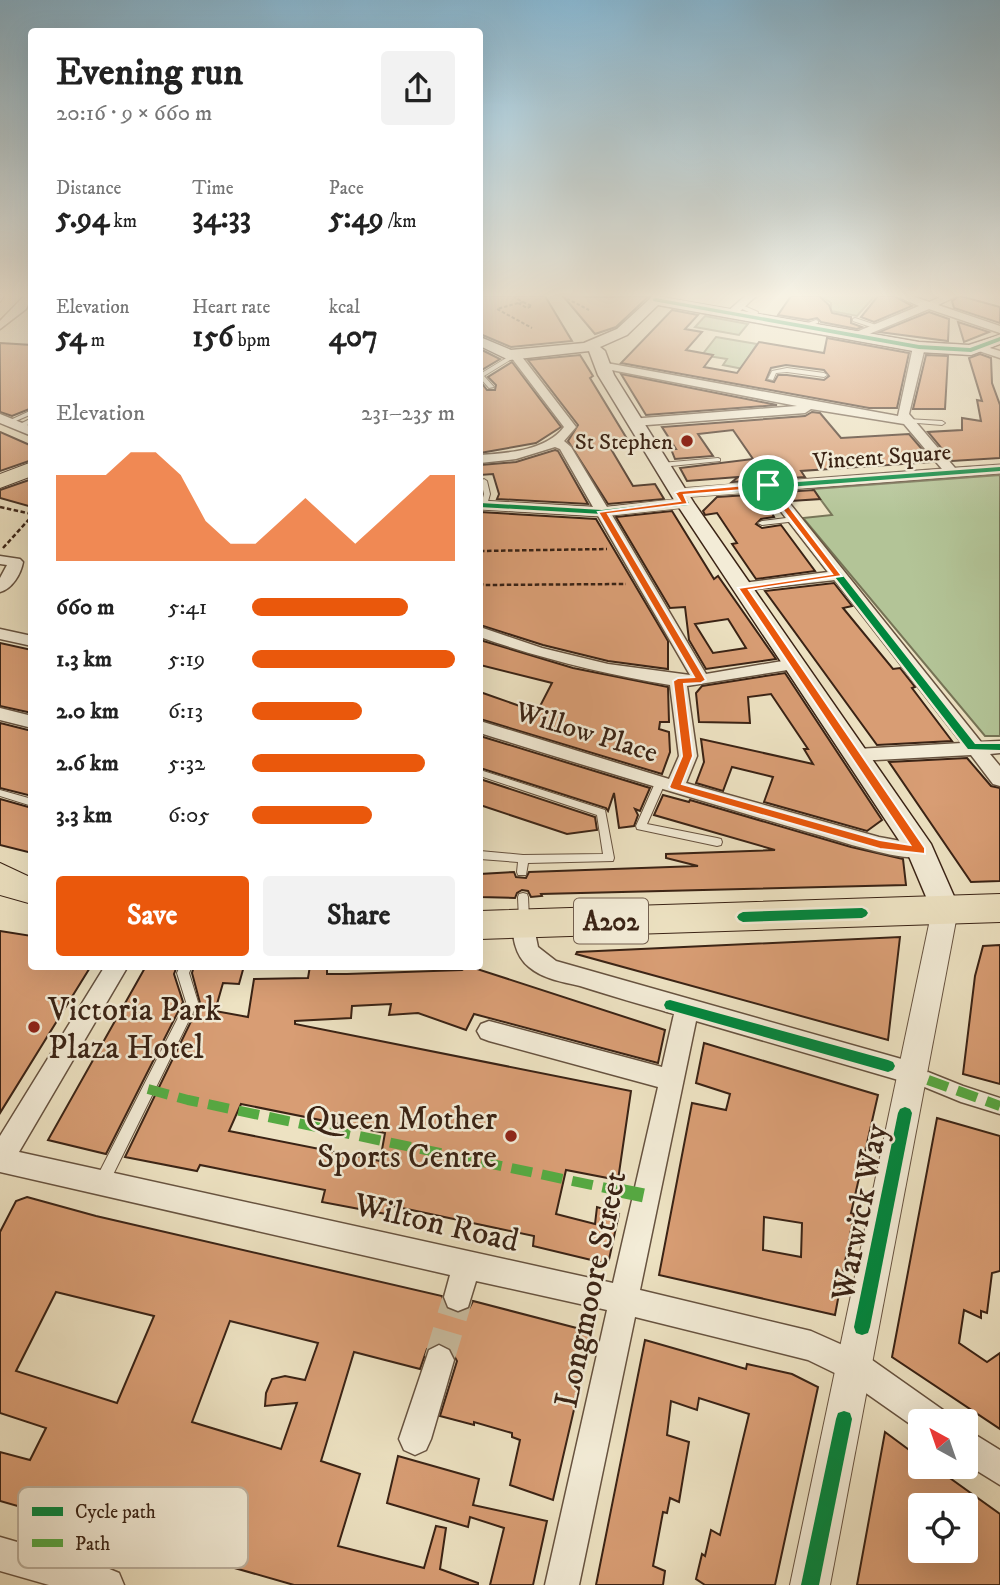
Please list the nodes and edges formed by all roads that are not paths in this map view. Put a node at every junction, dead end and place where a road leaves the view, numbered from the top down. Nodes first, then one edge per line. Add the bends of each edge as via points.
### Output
1 (526, 370) edge
2 (608, 370) edge
3 (678, 370) edge
4 (914, 370) edge
5 (824, 375) dead end
6 (483, 378) edge
7 (771, 379) dead end
8 (491, 387) dead end
9 (823, 405) junction
10 (906, 421) junction
11 (634, 422) junction
12 (942, 423) dead end
13 (555, 441) junction
14 (483, 459) edge
15 (718, 460) dead end
16 (661, 465) junction
17 (1000, 469) edge
18 (28, 470) edge
19 (951, 472) junction
20 (484, 481) dead end
21 (0, 482) edge
22 (768, 485) junction
23 (682, 498) junction
24 (483, 503) edge
25 (483, 505) edge
26 (603, 512) junction
27 (794, 519) junction
28 (762, 523) dead end
29 (0, 560) edge
30 (838, 576) junction
31 (0, 587) edge
32 (743, 588) junction
33 (483, 633) edge
34 (0, 634) edge
35 (28, 640) edge
36 (793, 664) junction
37 (701, 680) junction
38 (678, 681) junction
39 (0, 715) edge
40 (28, 721) edge
41 (483, 728) edge
42 (972, 747) junction
43 (1000, 747) edge
44 (858, 755) junction
45 (483, 774) edge
46 (1000, 779) edge
47 (667, 785) junction
48 (0, 793) edge
49 (28, 802) edge
50 (717, 842) dead end
51 (921, 851) junction
52 (483, 855) edge
53 (523, 859) junction
54 (522, 872) dead end
55 (1000, 908) edge
56 (524, 911) junction
57 (945, 911) junction
58 (483, 924) edge
59 (115, 970) edge
60 (184, 970) edge
61 (687, 1009) junction
62 (489, 1031) dead end
63 (920, 1077) junction
64 (671, 1080) junction
65 (1000, 1106) edge
66 (0, 1160) edge
67 (102, 1183) junction
68 (466, 1266) junction
69 (458, 1297) tunnel mouth
70 (624, 1300) junction
71 (439, 1360) tunnel mouth
72 (854, 1366) junction
73 (915, 1409) edge
74 (415, 1439) dead end
75 (978, 1453) edge
76 (1000, 1469) edge
77 (0, 1554) edge
78 (18, 1559) edge
79 (48, 1568) edge
80 (107, 1585) edge
81 (562, 1585) edge
82 (810, 1585) edge

1 - 13 street via 570,427
2 - 11 main road
3 - 9 street
4 - 10 street via 903,414
5 - 7 lane via 779,371
6 - 8 lane
9 - 10 street
9 - 11 street
10 - 12 lane
10 - 19 street
11 - 16 main road
13 - 14 street via 514,456
13 - 26 street via 565,447
15 - 16 lane
16 - 23 main road
17 - 19 street, Vincent Square
18 - 21 main road
19 - 22 street, Vincent Square
20 - 24 lane via 487,494
22 - 23 street, Vincent Square
22 - 27 street
23 - 26 street, Vincent Square
23 - 32 main road
25 - 26 street, Vincent Square
26 - 37 street
27 - 28 lane
27 - 30 street
29 - 31 street via 15,562 14,571
30 - 32 street
30 - 42 street
32 - 36 main road
33 - 38 street via 608,669
34 - 35 street
36 - 37 street
36 - 44 main road
37 - 38 street
38 - 47 street via 688,756
39 - 40 street
41 - 47 street, Willow Place
42 - 43 street
42 - 44 street
42 - 46 street
44 - 51 main road
45 - 53 lane via 602,813 609,858
47 - 50 lane via 641,826
47 - 51 street, Willow Place via 880,844
48 - 49 lane
51 - 57 main road
52 - 53 lane
53 - 54 lane
55 - 57 highway, A202
56 - 57 highway, A202
56 - 58 highway, A202
56 - 61 street via 524,943 540,965
57 - 63 street, Warwick Way
59 - 66 street
60 - 67 lane via 192,1002
61 - 63 street
61 - 64 street, Longmoore Street
62 - 64 street
63 - 65 street
63 - 72 street, Warwick Way
64 - 70 street, Longmoore Street
66 - 67 street, Wilton Road
67 - 68 street, Wilton Road
68 - 69 street
68 - 70 street, Wilton Road
70 - 72 street, Wilton Road via 811,1346
70 - 81 street, Longmoore Street
71 - 74 street
72 - 73 street, Wilton Road
72 - 82 street, Warwick Way
75 - 76 street
77 - 78 street
79 - 80 street

